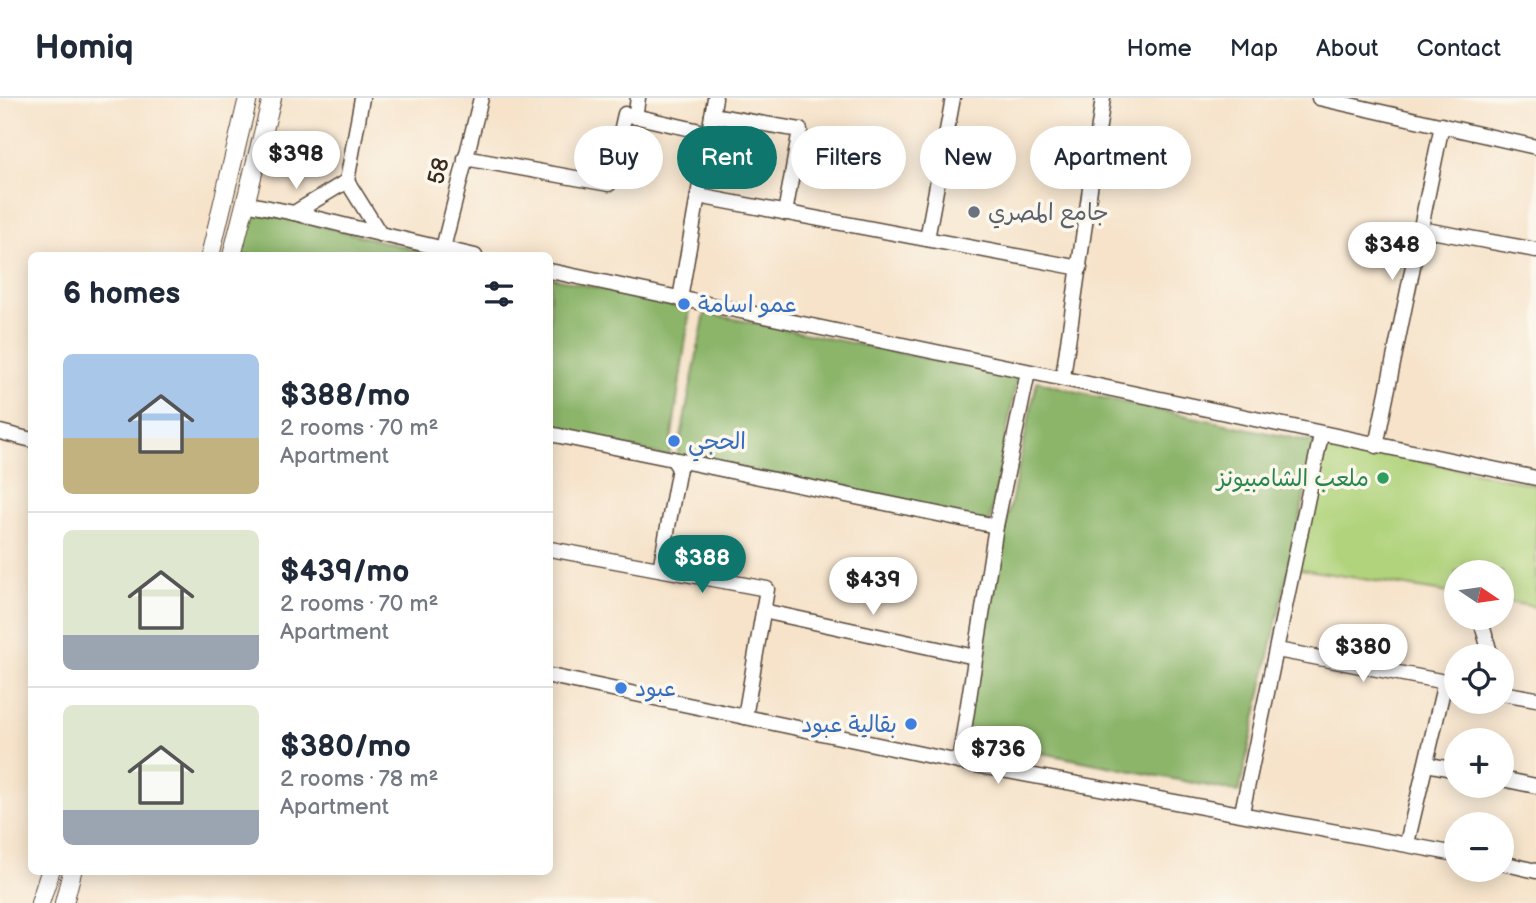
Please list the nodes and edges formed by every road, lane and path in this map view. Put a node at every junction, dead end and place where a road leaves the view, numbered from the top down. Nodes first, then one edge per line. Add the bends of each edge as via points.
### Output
1 (248, 98) edge
2 (272, 98) edge
3 (362, 98) edge
4 (481, 98) edge
5 (638, 98) edge
6 (715, 98) edge
7 (953, 98) edge
8 (1103, 98) edge
9 (1319, 98) edge
10 (712, 115) junction
11 (635, 117) junction
12 (1442, 125) junction
13 (677, 126) edge
14 (710, 126) edge
15 (1536, 147) edge
16 (465, 158) junction
17 (347, 181) junction
18 (699, 189) edge
19 (698, 196) junction
20 (245, 203) junction
21 (294, 213) junction
22 (785, 213) junction
23 (1420, 229) junction
24 (380, 234) junction
25 (928, 239) junction
26 (1536, 250) edge
27 (211, 252) edge
28 (233, 252) edge
29 (442, 252) edge
30 (1080, 268) junction
31 (553, 272) edge
32 (680, 299) junction
33 (1028, 372) junction
34 (1063, 377) junction
35 (0, 432) edge
36 (553, 435) edge
37 (1321, 435) junction
38 (28, 439) edge
39 (1376, 446) junction
40 (673, 459) junction
41 (1536, 478) edge
42 (996, 526) junction
43 (553, 550) edge
44 (660, 569) junction
45 (763, 611) junction
46 (1277, 650) junction
47 (975, 657) junction
48 (553, 677) edge
49 (1444, 682) edge
50 (1514, 695) edge
51 (1536, 699) edge
52 (1444, 706) edge
53 (745, 717) junction
54 (959, 762) junction
55 (1426, 764) junction
56 (1444, 768) edge
57 (1514, 781) edge
58 (1536, 786) edge
59 (1242, 812) junction
60 (1407, 843) junction
61 (1444, 851) edge
62 (1514, 866) edge
63 (1536, 871) edge
64 (49, 875) edge
65 (71, 875) edge
66 (40, 903) edge
67 (64, 903) edge

1 - 27 main road
2 - 20 main road
3 - 17 street
4 - 16 street, 58
5 - 11 street
6 - 10 street
7 - 25 street
8 - 30 street
9 - 12 street
10 - 14 street
10 - 22 street via 800,130
11 - 13 street
11 - 16 street via 625,114 609,184
12 - 15 street
12 - 23 street
16 - 29 street, 58
17 - 21 street
17 - 24 street
18 - 19 street
19 - 22 street
19 - 32 street
20 - 21 street
20 - 28 main road
21 - 24 street
22 - 25 street
23 - 26 street
23 - 39 street
24 - 29 street
25 - 30 street
30 - 34 street
31 - 32 street
32 - 33 street
33 - 34 street
33 - 42 street
34 - 37 street
35 - 38 street
36 - 40 street
37 - 39 street
37 - 46 street
39 - 41 street
40 - 42 street
40 - 44 street via 679,468
42 - 47 street
43 - 44 street
44 - 45 street via 767,589
45 - 47 street
45 - 53 street
46 - 49 street
46 - 59 street
47 - 54 street
48 - 53 street
50 - 51 street
52 - 55 street
53 - 54 street
54 - 59 street
55 - 56 street
55 - 60 street
57 - 58 street
59 - 60 street
60 - 61 street
62 - 63 street
64 - 66 main road
65 - 67 main road

